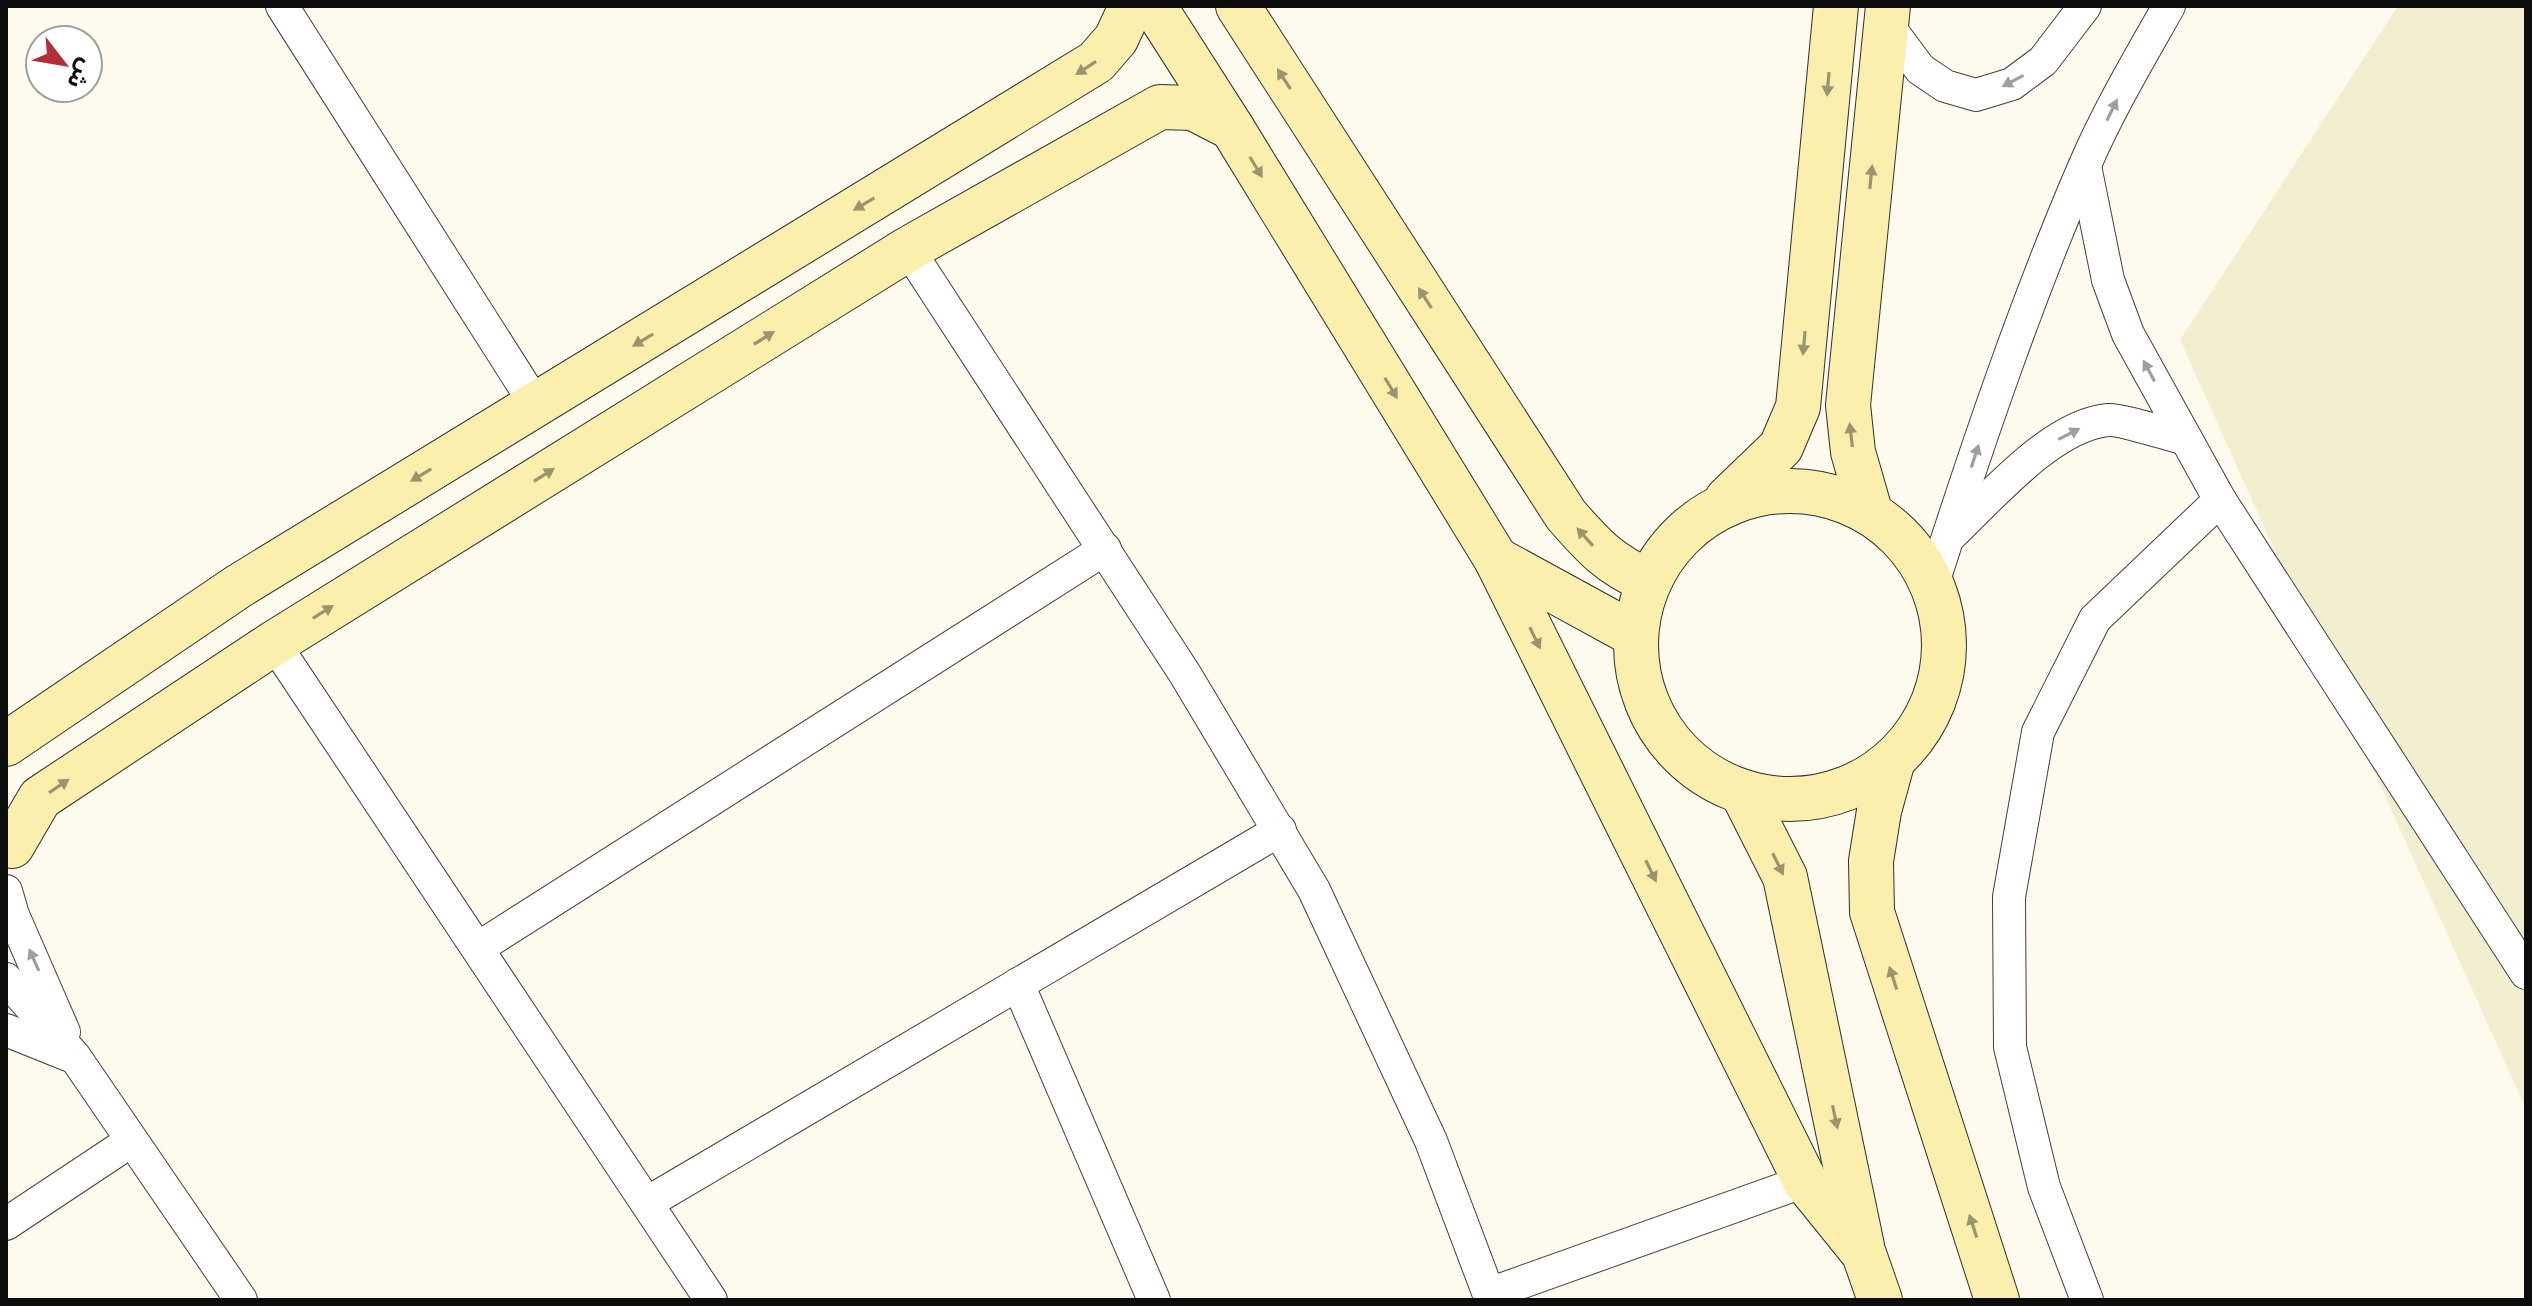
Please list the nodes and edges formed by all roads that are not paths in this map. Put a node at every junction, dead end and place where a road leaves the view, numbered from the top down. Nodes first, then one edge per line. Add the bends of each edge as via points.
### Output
1 (282, 6) edge
2 (1128, 6) edge
3 (1154, 6) edge
4 (1836, 6) edge
5 (2085, 6) edge
6 (2169, 6) edge
7 (1256, 13) edge
8 (1887, 15) edge
9 (1232, 128) junction
10 (2085, 166) junction
11 (908, 249) junction
12 (536, 405) junction
13 (2186, 439) junction
14 (2220, 500) junction
15 (1720, 506) junction
16 (1870, 511) junction
17 (1947, 540) junction
18 (1105, 549) junction
19 (1496, 559) junction
20 (1648, 581) junction
21 (1933, 583) junction
22 (1635, 635) junction
23 (274, 643) junction
24 (6, 744) edge
25 (1893, 760) junction
26 (1743, 794) junction
27 (1280, 830) junction
28 (8, 851) edge
29 (6, 891) edge
30 (478, 948) junction
31 (2526, 973) edge
32 (6, 979) edge
33 (1018, 984) junction
34 (6, 1030) edge
35 (75, 1057) junction
36 (131, 1141) junction
37 (1805, 1181) junction
38 (647, 1203) junction
39 (6, 1224) edge
40 (1864, 1254) junction
41 (1490, 1297) edge
42 (241, 1300) edge
43 (711, 1300) edge
44 (1154, 1300) edge
45 (1880, 1300) edge
46 (1997, 1300) edge
47 (2087, 1300) edge

1 - 12 street
2 -> 12 main road via 1116,39 1096,62
3 - 9 main road
4 -> 15 main road via 1798,407 1781,447
5 -> 8 street via 2043,61 2012,84 1976,95 1945,86 1920,69
10 -> 6 street
20 -> 7 main road via 1620,569 1566,515
16 -> 8 main road via 1853,452 1848,405
9 - 11 main road via 1193,108 1160,107
9 -> 19 main road
13 -> 10 street via 2117,306
17 -> 10 street via 1991,406
11 - 18 street
23 -> 11 main road
12 -> 24 main road via 239,586
13 - 14 street
17 -> 13 street via 2045,447 2077,429 2110,419
14 - 31 street
14 - 47 street via 2095,619 2038,732 2009,897 2010,1047 2044,1187
15 - 16 main road via 1769,490 1822,492
15 - 20 main road via 1677,538
16 - 21 main road via 1907,542
17 - 21 street
18 - 27 street
18 - 30 street
19 - 22 main road
19 -> 37 main road
20 - 22 main road
21 - 25 main road via 1944,630 1941,678 1924,722
22 - 26 main road via 1639,686 1661,733 1697,770
28 -> 23 main road via 40,798
23 - 30 street
25 - 26 main road via 1860,783 1823,797 1783,800
46 -> 25 main road via 1872,912 1871,861
26 -> 40 main road via 1785,877
27 - 33 street
27 - 41 street via 1314,890 1431,1141
35 -> 29 street
30 - 38 street
32 - 35 street
33 - 38 street
33 - 44 street
34 - 35 street
35 - 36 street
36 - 39 street
36 - 42 street
37 - 40 main road
37 - 41 street
38 - 43 street
40 - 45 main road

